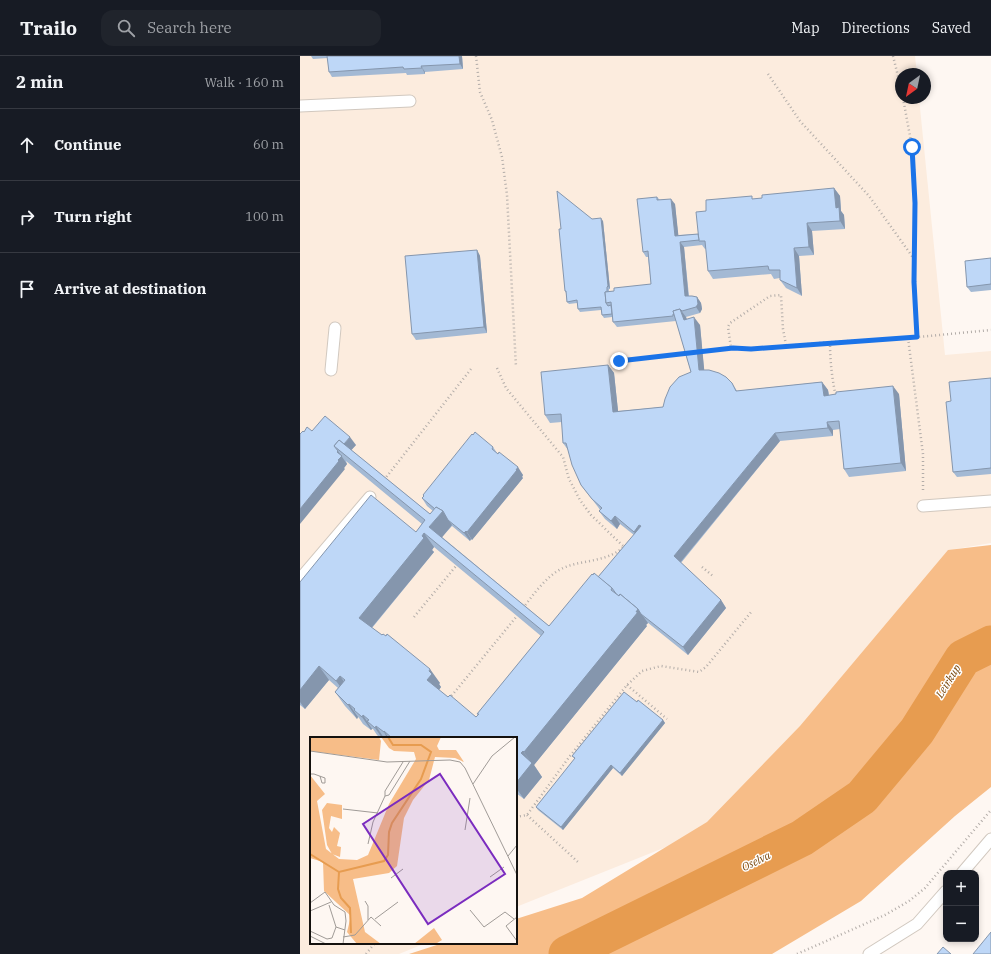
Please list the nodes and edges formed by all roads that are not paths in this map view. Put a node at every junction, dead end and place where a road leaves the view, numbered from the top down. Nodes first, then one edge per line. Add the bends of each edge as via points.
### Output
1 (410, 101) dead end
2 (300, 106) edge
3 (335, 328) dead end
4 (331, 370) dead end
5 (370, 497) edge
6 (991, 501) edge
7 (923, 506) road end
8 (300, 579) edge
9 (991, 839) edge
10 (965, 870) edge
11 (943, 894) edge
12 (869, 954) edge

1 - 2 lane
3 - 4 lane
5 - 8 lane
6 - 7 lane
9 - 10 lane
11 - 12 lane via 917,924

